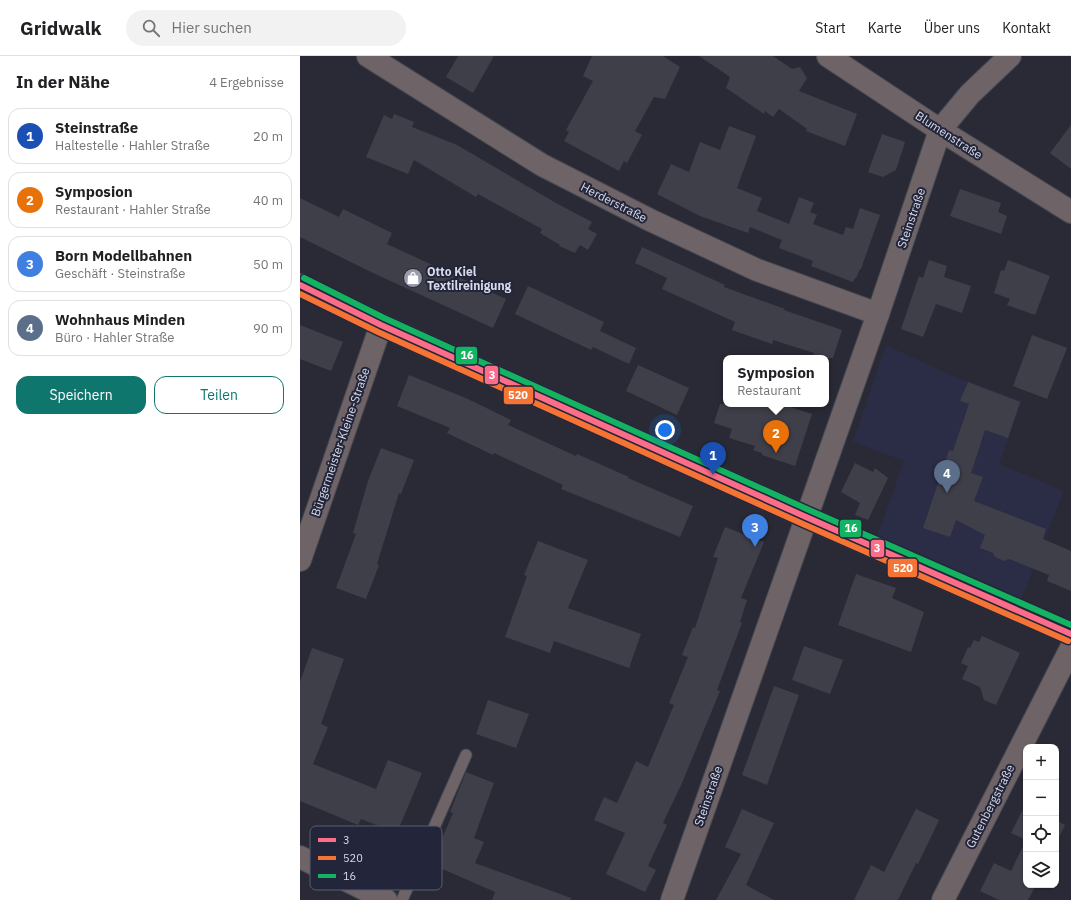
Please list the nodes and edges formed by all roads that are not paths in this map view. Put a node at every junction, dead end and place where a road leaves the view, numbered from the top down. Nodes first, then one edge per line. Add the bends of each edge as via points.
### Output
1 (368, 56) edge
2 (828, 56) edge
3 (1010, 56) edge
4 (940, 130) junction
5 (1071, 212) edge
6 (300, 285) edge
7 (878, 314) junction
8 (381, 324) junction
9 (806, 517) junction
10 (300, 560) edge
11 (1071, 634) edge
12 (1071, 648) edge
13 (466, 755) dead end
14 (435, 826) edge
15 (300, 857) edge
16 (310, 862) edge
17 (366, 890) edge
18 (406, 890) edge
19 (386, 900) edge
20 (402, 900) edge
21 (672, 900) edge
22 (942, 900) edge

1 - 7 street, Herderstraße via 542,165 650,220 757,270
2 - 4 street, Blumenstraße
3 - 4 street, Steinstraße via 970,94
4 - 5 street, Blumenstraße
4 - 7 street, Steinstraße
6 - 8 street
7 - 9 street, Steinstraße
8 - 9 street
8 - 10 street, Bürgermeister-Kleine-Straße
9 - 11 street
9 - 21 street, Steinstraße
12 - 22 street, Gutenbergstraße
13 - 14 lane
15 - 16 street
17 - 19 street
18 - 20 lane

